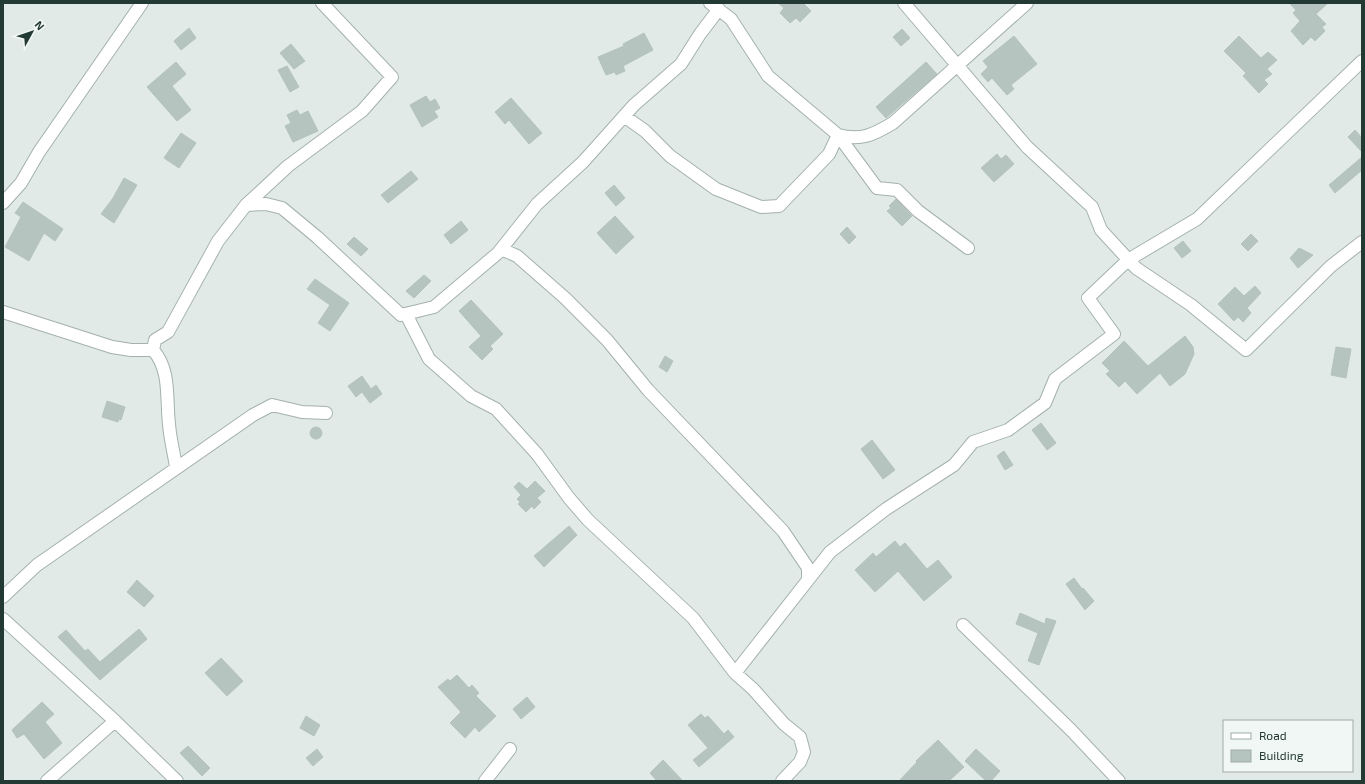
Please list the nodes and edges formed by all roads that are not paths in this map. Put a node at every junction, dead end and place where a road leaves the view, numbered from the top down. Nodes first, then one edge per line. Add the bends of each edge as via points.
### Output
1 (142, 3) edge
2 (322, 3) edge
3 (904, 3) edge
4 (1026, 3) edge
5 (715, 6) edge
6 (1362, 61) edge
7 (956, 65) junction
8 (624, 116) junction
9 (838, 135) junction
10 (3, 202) edge
11 (246, 205) junction
12 (1362, 242) edge
13 (968, 248) dead end
14 (501, 249) junction
15 (1128, 260) junction
16 (3, 312) edge
17 (406, 314) junction
18 (153, 350) junction
19 (326, 413) dead end
20 (176, 467) junction
21 (808, 580) junction
22 (3, 597) edge
23 (3, 619) edge
24 (963, 624) dead end
25 (735, 673) junction
26 (116, 721) junction
27 (510, 748) dead end
28 (47, 781) edge
29 (177, 781) edge
30 (485, 781) edge
31 (782, 781) edge
32 (1119, 781) edge

1 - 10 street via 39,152 21,183
2 - 11 street via 392,77 362,111 288,166
3 - 7 street
4 - 7 street
5 - 8 street via 681,64
5 - 9 street via 732,19 768,76
6 - 15 street via 1197,219
7 - 9 street via 893,124 875,134 852,139
7 - 15 street via 1027,147 1092,207 1101,230
8 - 9 street via 645,131 670,156 716,189 761,207 779,206 828,154
8 - 14 street via 583,162 537,204
9 - 13 street via 877,188 897,190 918,211
11 - 17 street via 266,204 282,208 401,315
11 - 18 street via 218,240 168,332 155,340
12 - 15 street via 1331,266 1246,350 1191,305
14 - 17 street via 434,306
14 - 21 street via 517,256 566,298 607,340 648,390 783,531 808,568
15 - 21 street via 1088,298 1114,334 1056,379 1045,404 1008,430 973,442 954,465 886,509 830,552
16 - 18 street via 112,347
17 - 25 street via 429,359 471,396 496,409 510,423 588,520 693,618
18 - 20 street via 160,357 168,387 169,424
19 - 20 street via 302,412 272,404
20 - 22 street via 37,565
21 - 25 street
23 - 26 street
24 - 32 street
25 - 31 street via 800,737 804,752 800,762
26 - 28 street
26 - 29 street
27 - 30 street

